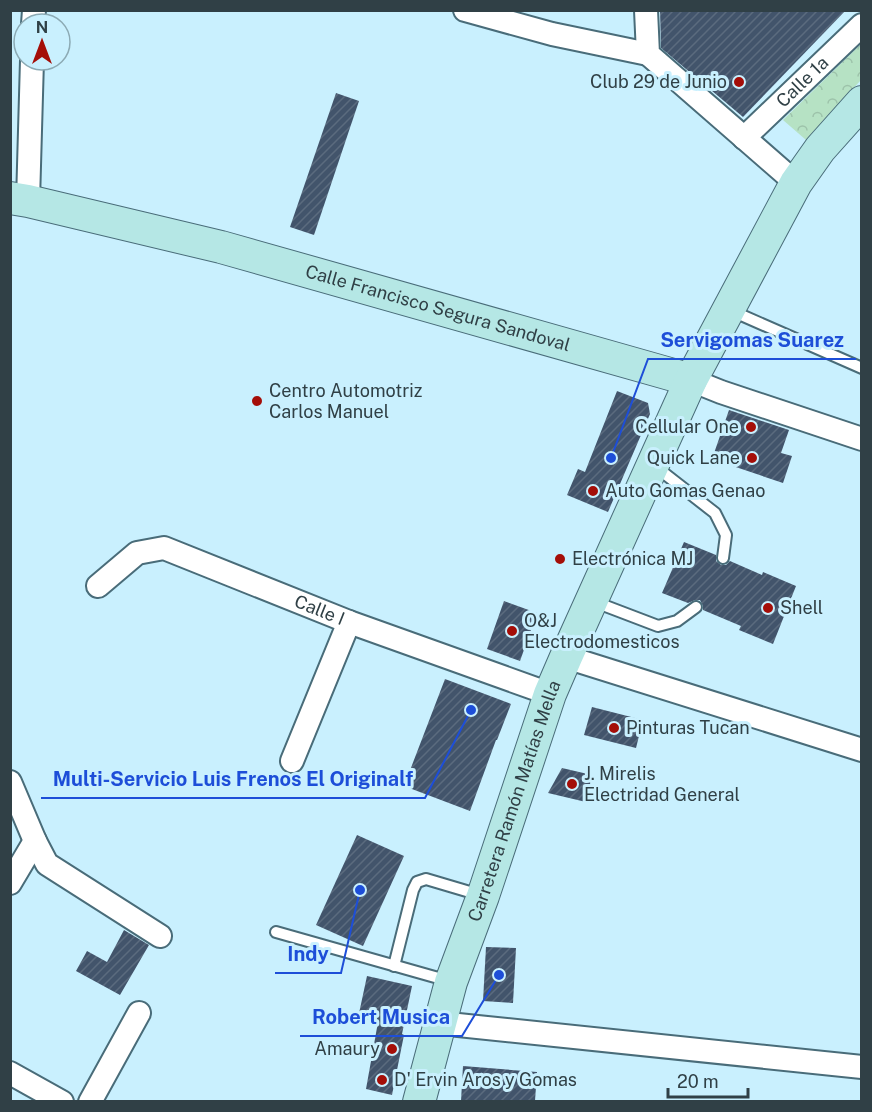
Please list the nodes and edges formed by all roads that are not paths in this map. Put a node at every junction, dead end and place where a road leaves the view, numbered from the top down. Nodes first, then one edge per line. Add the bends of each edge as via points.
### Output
1 (465, 10) edge
2 (646, 10) edge
3 (861, 25) edge
4 (648, 54) junction
5 (31, 72) edge
6 (861, 102) edge
7 (744, 138) junction
8 (796, 183) junction
9 (19, 199) edge
10 (729, 310) junction
11 (861, 368) edge
12 (692, 380) junction
13 (861, 439) edge
14 (653, 465) junction
15 (723, 558) dead end
16 (98, 586) dead end
17 (592, 601) junction
18 (696, 607) dead end
19 (349, 622) junction
20 (566, 657) junction
21 (550, 694) junction
22 (861, 750) edge
23 (292, 761) dead end
24 (10, 782) edge
25 (35, 841) junction
26 (10, 883) edge
27 (483, 896) junction
28 (276, 932) dead end
29 (160, 936) dead end
30 (394, 966) junction
31 (451, 982) junction
32 (139, 1013) dead end
33 (440, 1023) junction
34 (861, 1067) edge
35 (10, 1073) edge
36 (62, 1101) edge
37 (90, 1101) edge
38 (419, 1101) edge

1 - 4 street
2 - 4 street
3 - 7 street, Calle 1a
4 - 7 street
5 - 9 street
6 - 8 main road, Carretera Ramón Matías Mella
7 - 8 street
8 - 10 main road, Carretera Ramón Matías Mella
9 - 12 main road, Calle Francisco Segura Sandoval via 220,247
10 - 11 lane
10 - 12 main road, Carretera Ramón Matías Mella
12 - 13 street, Calle Francisco Segura Sandoval
12 - 14 main road, Carretera Ramón Matías Mella
14 - 15 lane via 715,513 726,535
14 - 17 main road, Carretera Ramón Matías Mella
16 - 19 street, Calle I via 137,553 164,548
17 - 18 lane via 658,626 677,621
17 - 20 main road, Carretera Ramón Matías Mella
19 - 21 street, Calle I
19 - 23 street
20 - 21 main road, Carretera Ramón Matías Mella
20 - 22 street
21 - 27 main road, Carretera Ramón Matías Mella
24 - 25 street
25 - 26 street
25 - 29 street via 46,864
27 - 30 lane via 426,879 417,882
27 - 31 main road, Carretera Ramón Matías Mella
28 - 30 lane
30 - 31 lane
31 - 33 main road, Carretera Ramón Matías Mella
32 - 37 street
33 - 34 street
33 - 38 main road, Carretera Ramón Matías Mella
35 - 36 street

